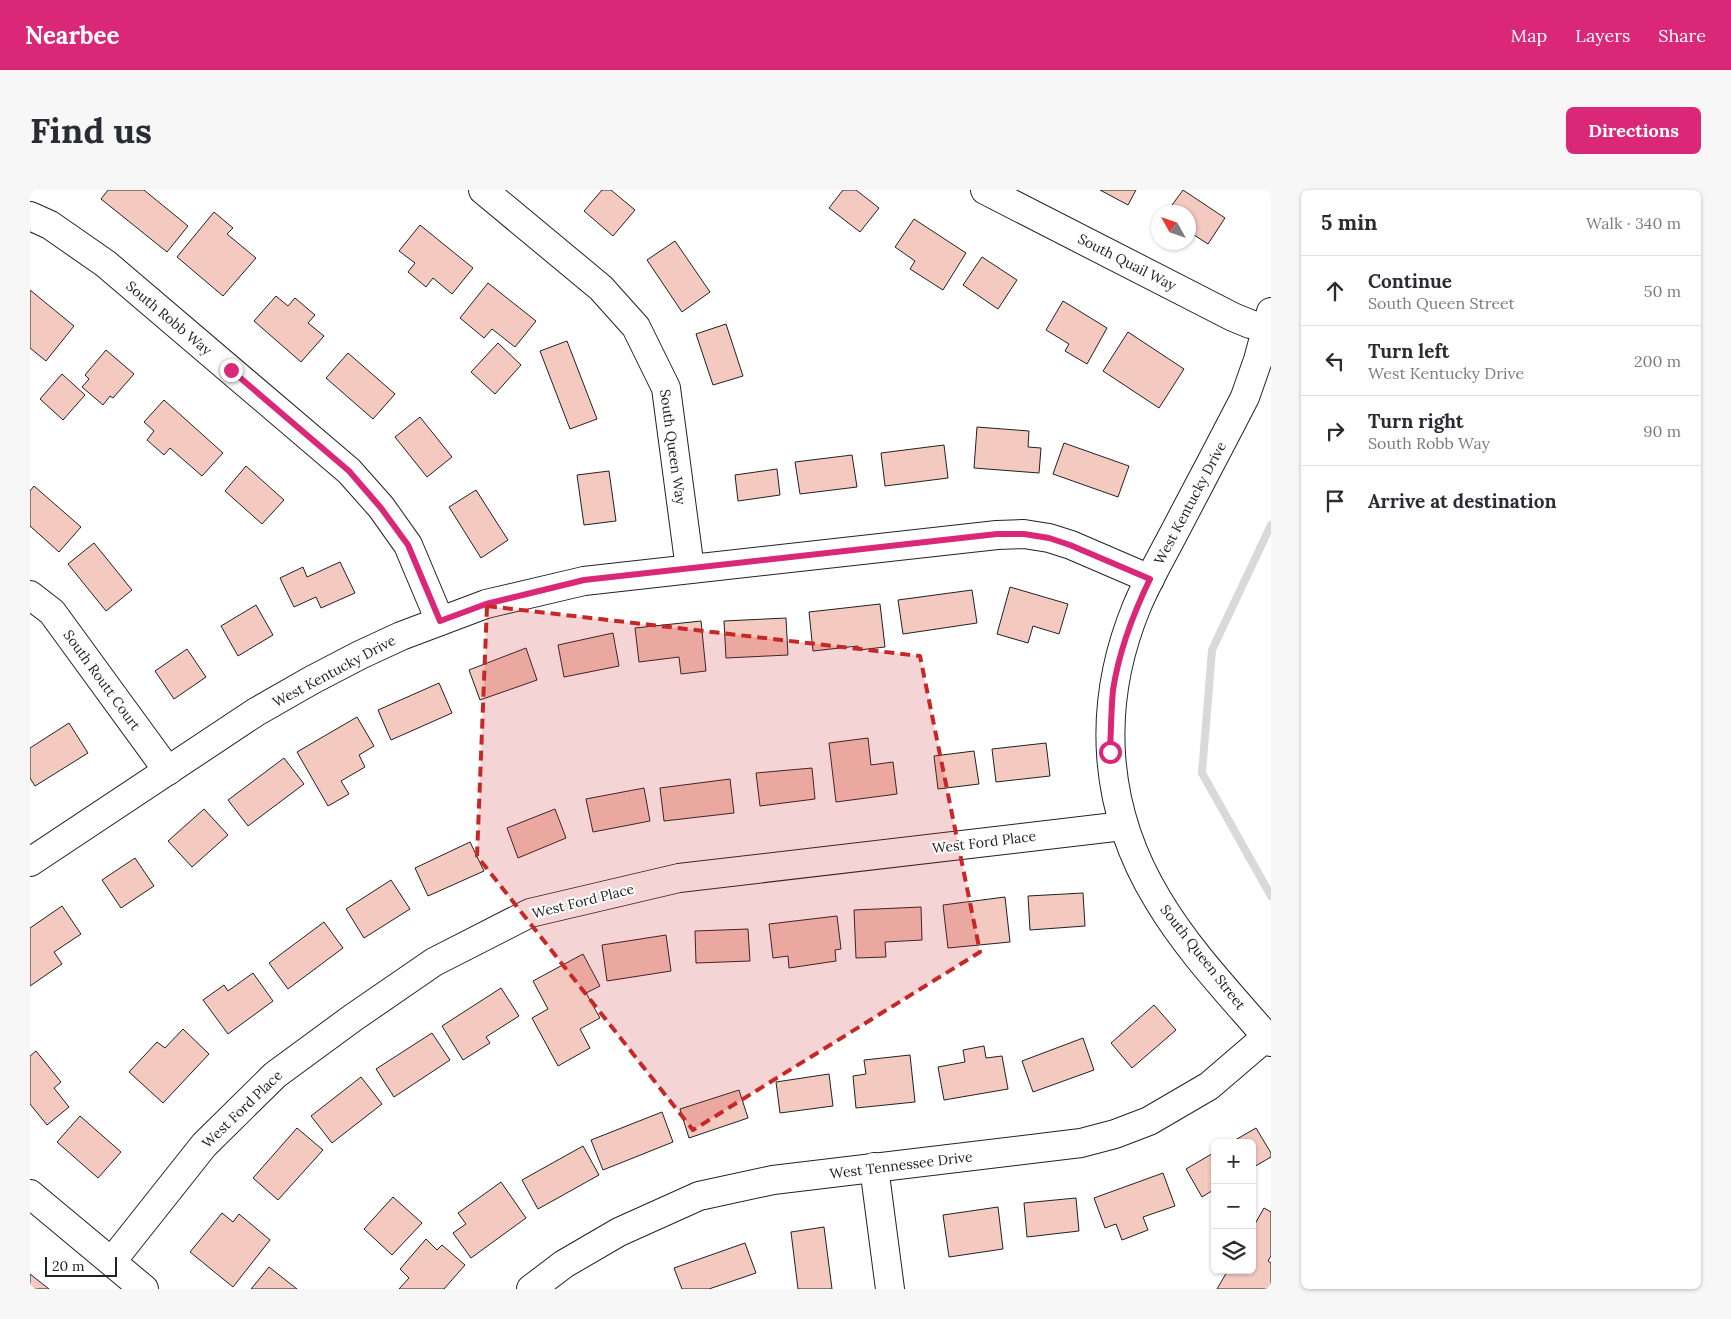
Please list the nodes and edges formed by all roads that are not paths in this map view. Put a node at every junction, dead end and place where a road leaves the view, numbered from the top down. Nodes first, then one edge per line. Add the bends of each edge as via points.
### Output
1 (482, 190) edge
2 (985, 190) edge
3 (30, 216) edge
4 (1270, 323) edge
5 (690, 569) junction
6 (1150, 579) junction
7 (30, 595) edge
8 (440, 621) junction
9 (168, 771) junction
10 (1123, 826) junction
11 (30, 862) edge
12 (1269, 1039) edge
13 (874, 1168) junction
14 (30, 1194) edge
15 (112, 1261) junction
16 (144, 1289) edge
17 (531, 1289) edge
18 (890, 1289) edge

1 - 5 street, South Queen Way via 601,288 636,326 666,388
2 - 4 street, South Quail Way via 1233,317
3 - 8 street, South Robb Way via 50,225 106,264 349,471 408,545
4 - 6 street, West Kentucky Drive via 1245,397
5 - 6 street, West Kentucky Drive via 997,534 1024,534 1070,545
5 - 8 street, West Kentucky Drive via 584,580 486,604
6 - 10 street, South Queen Street via 1128,632 1114,690 1110,752
7 - 9 street, South Routt Court via 52,612
8 - 9 street, West Kentucky Drive via 360,654 312,680 256,712
9 - 11 street, West Kentucky Drive
10 - 12 street, South Queen Street via 1148,882 1172,921
10 - 15 street, West Ford Place via 678,878 530,913 434,962 275,1075 204,1146
12 - 13 street, West Tennessee Drive via 1209,1086 1148,1121 1115,1134 1081,1144
13 - 17 street, West Tennessee Drive via 773,1180 699,1196 619,1232 564,1264
13 - 18 street
14 - 15 street
15 - 16 street

